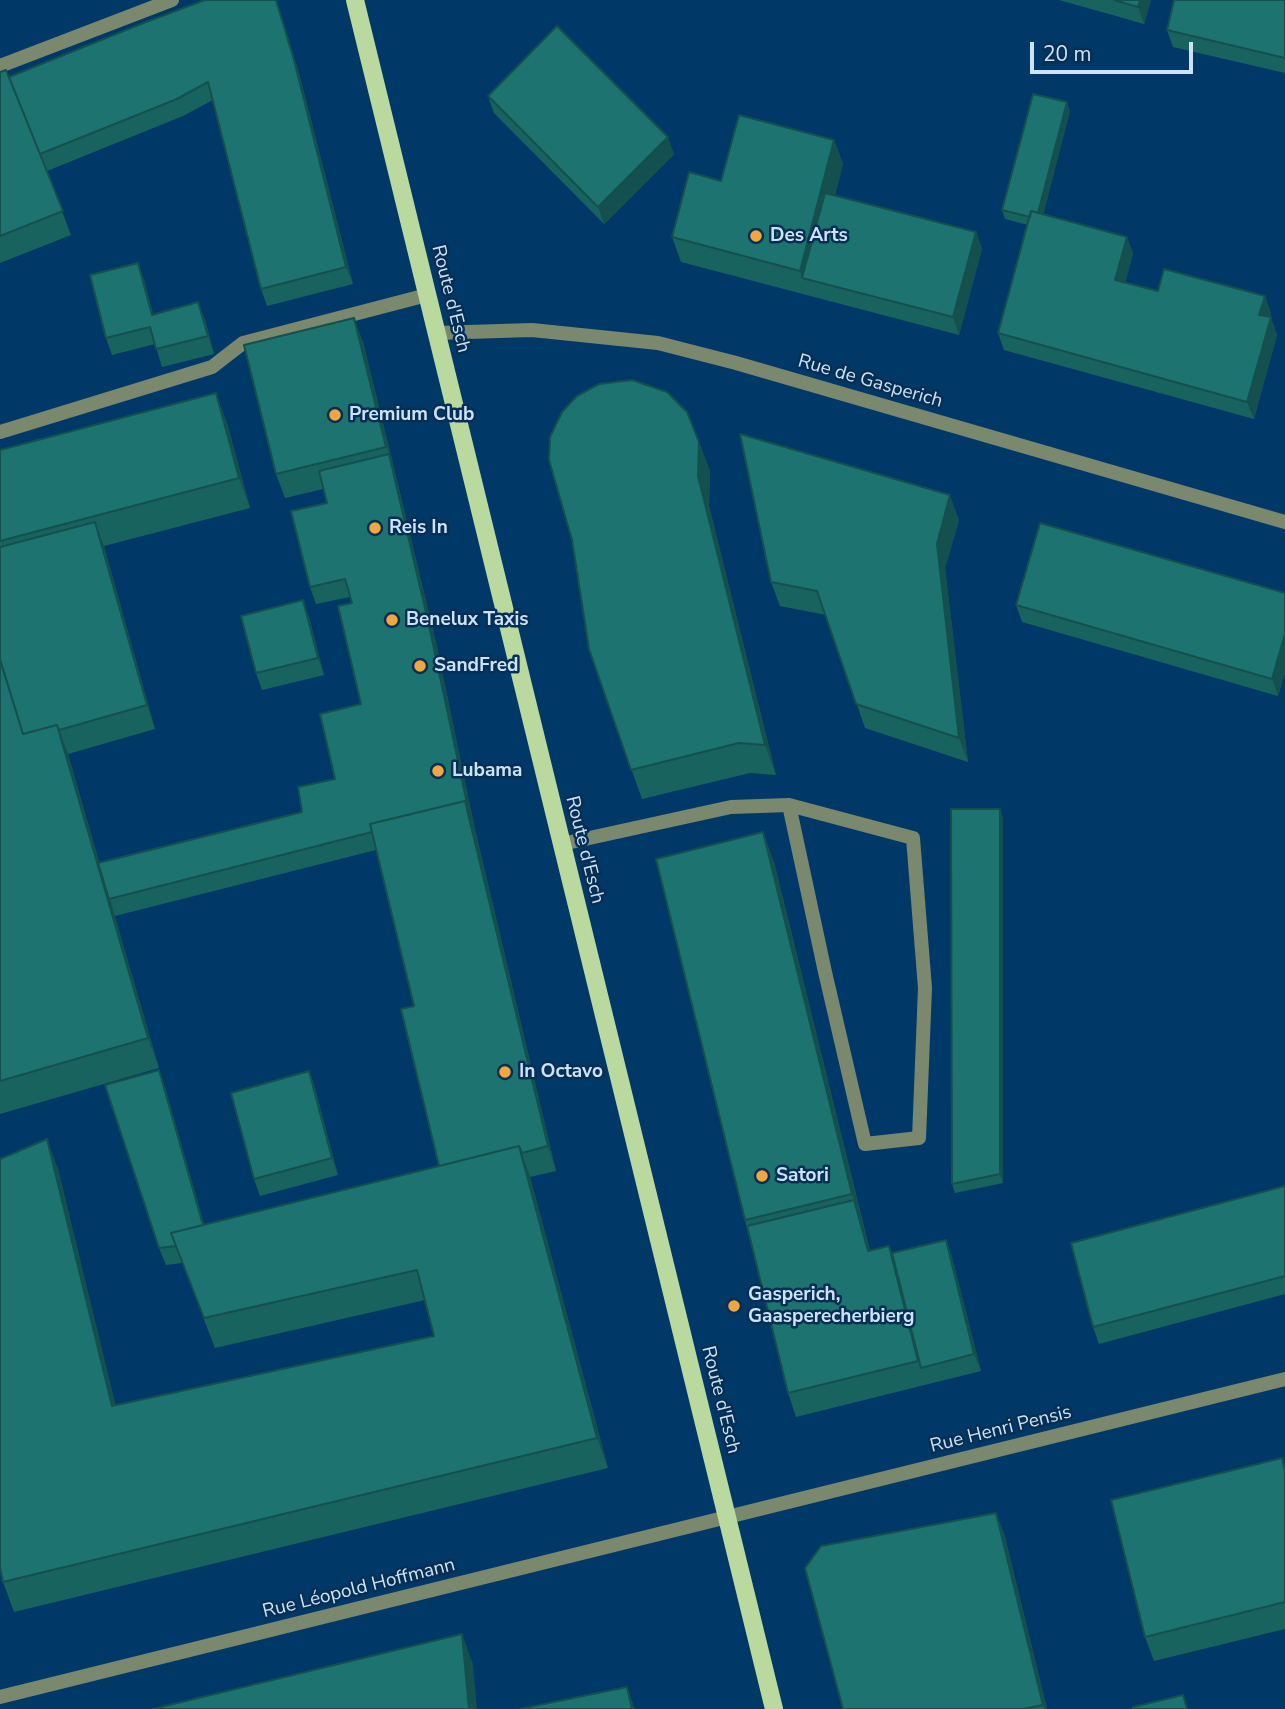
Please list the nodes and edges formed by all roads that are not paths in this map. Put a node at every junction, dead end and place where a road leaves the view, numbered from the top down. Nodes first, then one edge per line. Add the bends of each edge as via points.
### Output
1 (172, 0) edge
2 (355, 0) edge
3 (0, 66) edge
4 (427, 295) junction
5 (436, 333) junction
6 (0, 432) edge
7 (1285, 522) edge
8 (789, 805) junction
9 (562, 844) junction
10 (1285, 1379) edge
11 (727, 1518) junction
12 (0, 1697) edge
13 (774, 1709) edge

1 - 3 street
2 - 4 main road, Route d'Esch
4 - 5 main road, Route d'Esch
4 - 6 street via 243,343 212,367
5 - 7 street, Rue de Gasperich via 532,330 658,343
5 - 9 main road, Route d'Esch
8 - 8 street via 913,838 925,988 919,1138 865,1144
8 - 9 street via 731,807
9 - 11 main road, Route d'Esch
10 - 11 street, Rue Henri Pensis
11 - 12 street, Rue Léopold Hoffmann
11 - 13 main road, Route d'Esch

